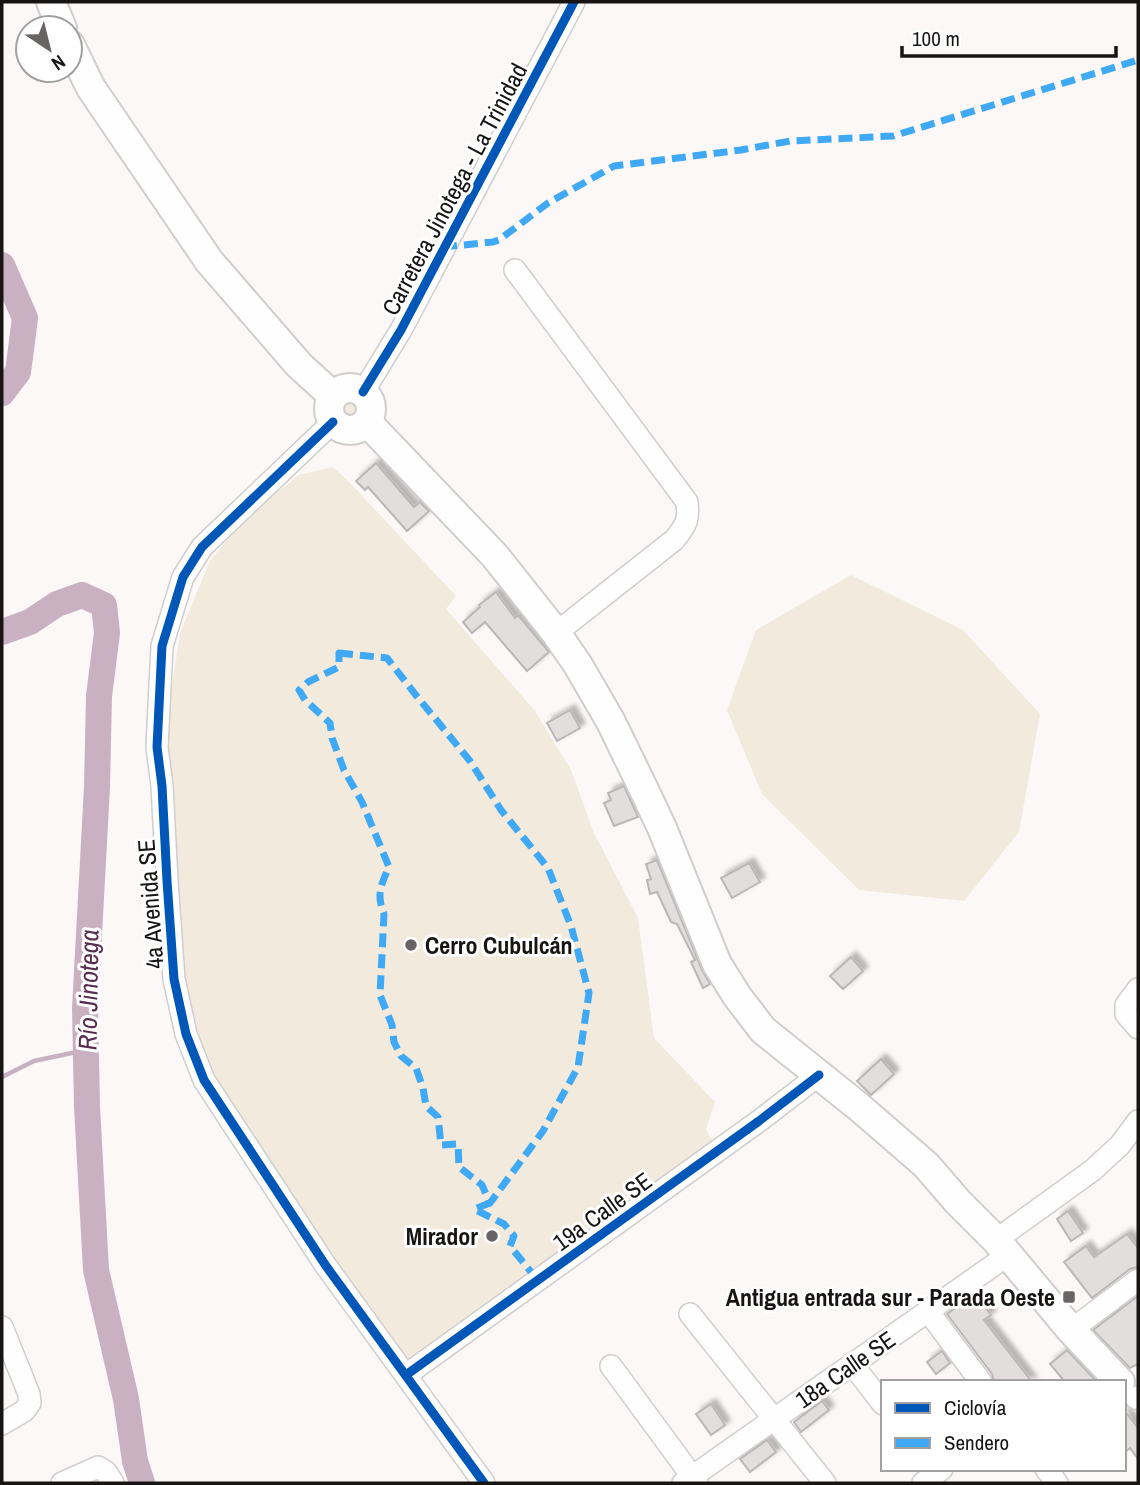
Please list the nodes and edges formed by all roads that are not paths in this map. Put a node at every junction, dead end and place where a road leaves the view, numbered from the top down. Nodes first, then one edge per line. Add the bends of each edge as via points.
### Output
1 (574, 2) edge
2 (84, 72) edge
3 (515, 270) dead end
4 (363, 392) junction
5 (333, 409) junction
6 (367, 422) junction
7 (556, 633) junction
8 (1138, 989) edge
9 (1138, 1028) edge
10 (819, 1074) junction
11 (1138, 1121) edge
12 (1002, 1247) junction
13 (1138, 1280) edge
14 (929, 1311) junction
15 (690, 1314) dead end
16 (2, 1327) edge
17 (1071, 1330) junction
18 (852, 1364) junction
19 (611, 1366) dead end
20 (405, 1375) junction
21 (980, 1380) edge
22 (1119, 1380) edge
23 (881, 1401) edge
24 (775, 1419) junction
25 (2, 1424) edge
26 (691, 1481) edge
27 (62, 1483) edge
28 (113, 1483) edge
29 (484, 1483) edge
30 (825, 1483) edge

1 - 4 street, Carretera Jinotega - La Trinidad via 401,330
2 - 5 main road via 209,261
3 - 7 street via 687,502 689,517 674,540
4 - 5 main road via 353,388 337,392
4 - 6 main road via 372,410
5 - 6 main road via 343,429 356,429
5 - 20 street, 4a Avenida SE via 202,547 183,577 162,646 158,747 174,979 186,1034 204,1080 326,1266
6 - 7 main road via 495,556
7 - 10 main road via 611,722 662,828 716,964 763,1030
8 - 9 street via 1126,1005 1126,1014
10 - 12 main road via 926,1165
10 - 20 street, 19a Calle SE
11 - 12 street, 18a Calle SE via 1120,1145
12 - 14 street, 18a Calle SE via 969,1282
12 - 17 main road
13 - 17 street
14 - 18 street, 18a Calle SE
14 - 21 street
15 - 24 street
16 - 25 street via 30,1403 24,1412
17 - 22 main road
18 - 23 street
18 - 24 street, 18a Calle SE
19 - 26 street
20 - 29 street, 4a Avenida SE
24 - 26 street, 18a Calle SE
24 - 30 street
27 - 28 street via 98,1467

